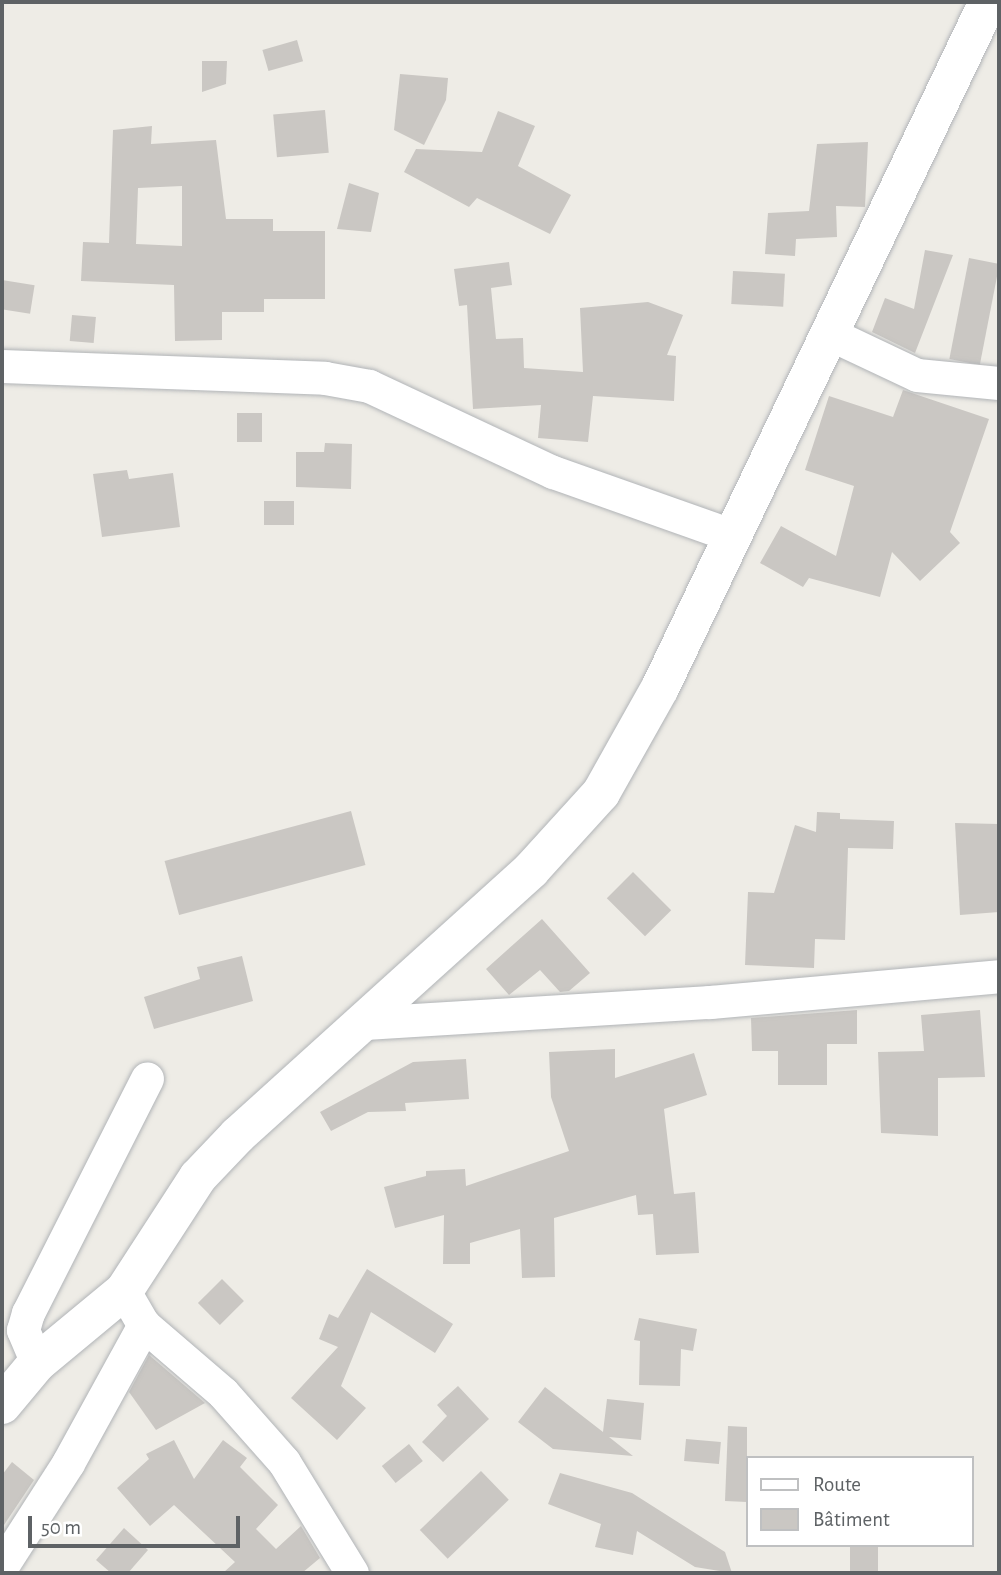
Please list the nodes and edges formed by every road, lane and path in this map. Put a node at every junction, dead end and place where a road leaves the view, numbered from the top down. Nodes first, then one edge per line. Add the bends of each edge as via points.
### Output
1 (988, 2) edge
2 (828, 334) junction
3 (2, 366) edge
4 (999, 383) edge
5 (734, 536) junction
6 (999, 976) edge
7 (365, 1023) junction
8 (147, 1078) dead end
9 (124, 1291) junction
10 (144, 1325) junction
11 (37, 1363) junction
12 (2, 1405) edge
13 (2, 1566) edge
14 (352, 1573) edge

1 - 2 street
2 - 4 street via 917,375
2 - 5 street
3 - 5 street via 325,378 369,386 553,472
5 - 7 street via 660,688 601,793 531,870
6 - 7 street via 710,1002
7 - 9 street via 198,1177
8 - 11 street via 28,1313 23,1330
9 - 10 street
9 - 11 street
10 - 13 street via 68,1463
10 - 14 street via 223,1393 284,1462
11 - 12 street

